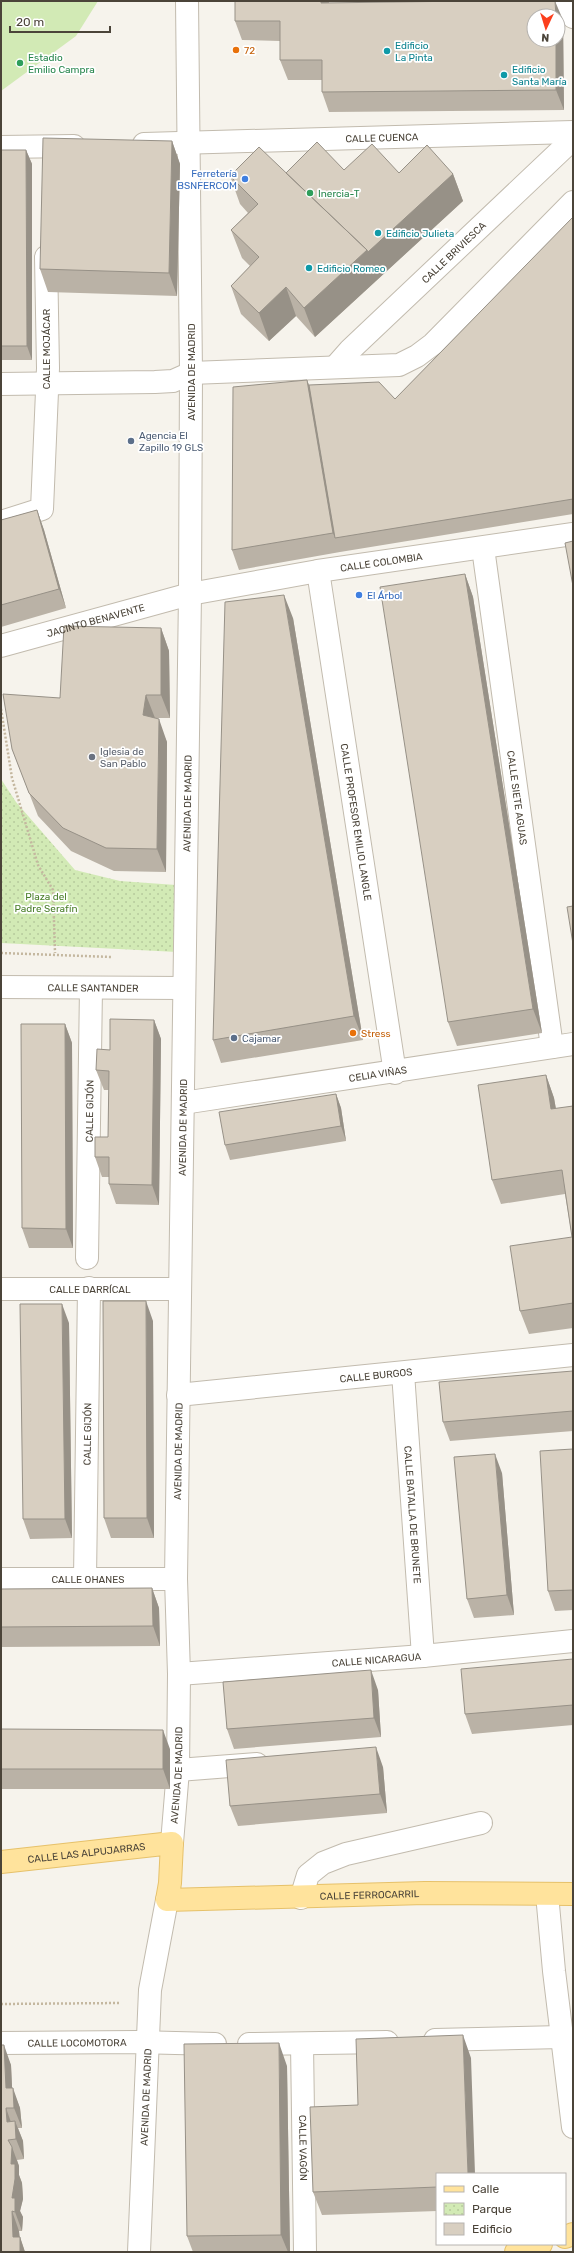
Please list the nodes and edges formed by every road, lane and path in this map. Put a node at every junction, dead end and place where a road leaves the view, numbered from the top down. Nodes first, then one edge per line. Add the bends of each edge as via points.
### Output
1 (188, 1) edge
2 (563, 1) edge
3 (573, 17) edge
4 (573, 132) edge
5 (573, 139) edge
6 (190, 144) junction
7 (98, 145) edge
8 (121, 145) edge
9 (44, 146) junction
10 (1, 147) edge
11 (44, 170) edge
12 (573, 202) edge
13 (45, 233) edge
14 (335, 367) junction
15 (191, 373) junction
16 (1, 384) edge
17 (47, 384) junction
18 (1, 522) edge
19 (573, 534) edge
20 (483, 548) junction
21 (318, 571) junction
22 (190, 594) junction
23 (1, 646) edge
24 (1, 709) edge
25 (54, 954) dead end
26 (1, 988) edge
27 (91, 988) junction
28 (184, 988) junction
29 (573, 1044) edge
30 (552, 1047) junction
31 (395, 1072) junction
32 (183, 1103) junction
33 (87, 1258) dead end
34 (89, 1288) junction
35 (1, 1289) edge
36 (180, 1289) junction
37 (573, 1355) edge
38 (403, 1373) junction
39 (178, 1395) junction
40 (1, 1579) edge
41 (85, 1579) junction
42 (176, 1579) junction
43 (573, 1641) edge
44 (423, 1656) junction
45 (179, 1674) junction
46 (279, 1763) edge
47 (178, 1770) junction
48 (481, 1823) dead end
49 (172, 1843) junction
50 (1, 1862) edge
51 (547, 1894) junction
52 (573, 1894) edge
53 (301, 1898) junction
54 (167, 1900) junction
55 (1, 2004) edge
56 (562, 2037) junction
57 (142, 2042) junction
58 (1, 2043) edge
59 (302, 2044) junction
60 (573, 2127) edge
61 (538, 2245) edge
62 (139, 2252) edge
63 (306, 2252) edge
64 (516, 2252) edge

1 - 6 street, AVENIDA DE MADRID
2 - 3 street
4 - 6 street, CALLE CUENCA
5 - 14 street, CALLE BRIVIESCA
6 - 8 street, CALLE CUENCA
6 - 15 street, AVENIDA DE MADRID
7 - 9 street
9 - 10 street
9 - 11 street
12 - 14 street via 417,356 392,366
13 - 17 street, CALLE MOJÁCAR
14 - 15 street
15 - 17 street via 173,381
15 - 22 street, AVENIDA DE MADRID
16 - 17 street
17 - 18 street, CALLE MOJÁCAR via 42,509
19 - 20 street, CALLE COLOMBIA
20 - 21 street, CALLE COLOMBIA
20 - 30 street, CALLE SIETE AGUAS
21 - 22 street, CALLE COLOMBIA
21 - 31 street, CALLE PROFESOR EMILIO LANGLE
22 - 23 street, JACINTO BENAVENTE
22 - 28 street, AVENIDA DE MADRID
24 - 25 path via 12,778 38,865 53,890
26 - 27 street, CALLE SANTANDER
27 - 28 street, CALLE SANTANDER
27 - 33 street, CALLE GIJÓN
28 - 32 street, AVENIDA DE MADRID
29 - 30 street, CELIA VIÑAS
30 - 31 street, CELIA VIÑAS
31 - 32 street, CELIA VIÑAS
32 - 36 street, AVENIDA DE MADRID
34 - 35 street, CALLE DARRÍCAL
34 - 36 street, CALLE DARRÍCAL
34 - 41 street, CALLE GIJÓN
36 - 39 street, AVENIDA DE MADRID
37 - 38 street, CALLE BURGOS
38 - 39 street, CALLE BURGOS
38 - 44 street, CALLE BATALLA DE BRUNETE
39 - 42 street, AVENIDA DE MADRID
40 - 41 street, CALLE OHANES
41 - 42 street, CALLE OHANES
42 - 45 street, AVENIDA DE MADRID
43 - 44 street, CALLE NICARAGUA
44 - 45 street, CALLE NICARAGUA
45 - 47 street, AVENIDA DE MADRID
46 - 47 street
47 - 49 street, AVENIDA DE MADRID
48 - 53 street via 346,1854 323,1863 308,1875
49 - 50 main road, CALLE LAS ALPUJARRAS
49 - 54 main road, AVENIDA DE MADRID
51 - 52 main road, CALLE FERROCARRIL
51 - 53 main road, CALLE FERROCARRIL via 424,1893
51 - 56 street
53 - 54 main road, CALLE FERROCARRIL
54 - 57 street, AVENIDA DE MADRID
55 - 57 path via 124,2003
56 - 59 street, CALLE LOCOMOTORA
56 - 60 street
57 - 58 street, CALLE LOCOMOTORA
57 - 59 street, CALLE LOCOMOTORA
57 - 62 street, AVENIDA DE MADRID
59 - 63 street, CALLE VAGÓN
61 - 64 main road

